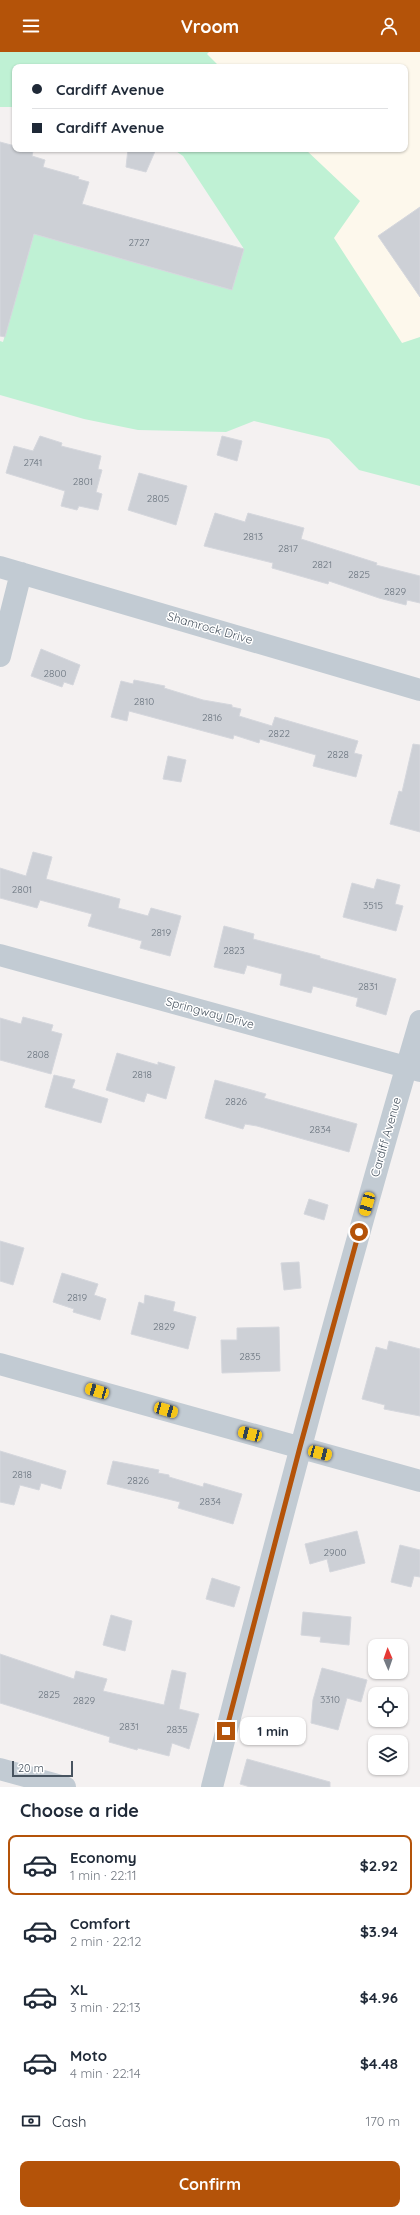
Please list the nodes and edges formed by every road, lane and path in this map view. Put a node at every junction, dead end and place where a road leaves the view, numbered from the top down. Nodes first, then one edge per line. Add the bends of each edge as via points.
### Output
1 (0, 567) edge
2 (21, 573) junction
3 (0, 656) edge
4 (420, 690) edge
5 (0, 955) edge
6 (420, 1021) edge
7 (413, 1069) edge
8 (0, 1364) edge
9 (300, 1447) junction
10 (420, 1481) edge
11 (0, 1770) edge
12 (65, 1787) edge
13 (212, 1787) edge

1 - 2 street, Shamrock Drive
2 - 3 street
2 - 4 street, Shamrock Drive
5 - 7 street, Springway Drive
6 - 7 street, Cardiff Avenue
7 - 9 street, Cardiff Avenue
8 - 9 street
9 - 10 street
9 - 13 street, Cardiff Avenue
11 - 12 street

